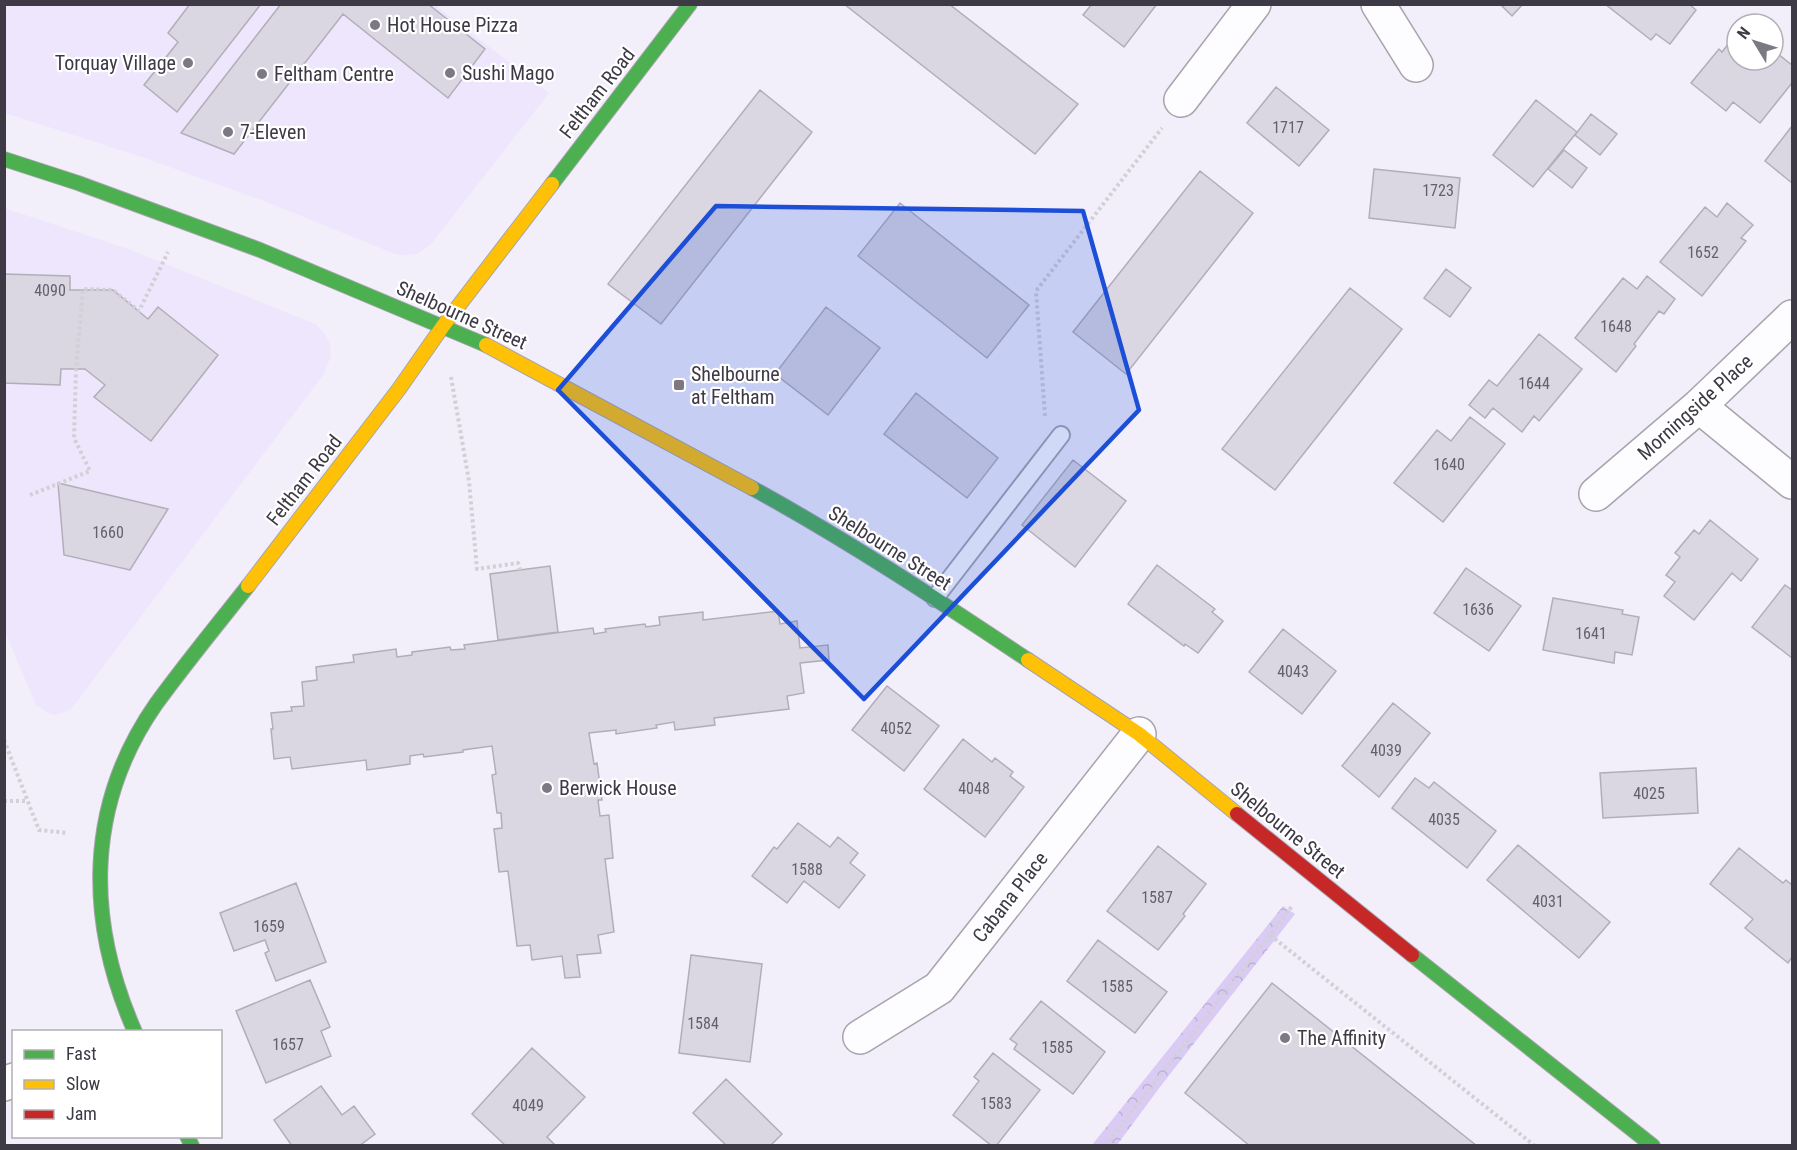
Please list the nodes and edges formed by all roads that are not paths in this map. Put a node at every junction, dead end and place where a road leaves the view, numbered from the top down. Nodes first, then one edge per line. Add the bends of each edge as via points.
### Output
1 (690, 4) edge
2 (1254, 4) edge
3 (1378, 4) edge
4 (1416, 65) dead end
5 (1180, 100) road end
6 (4, 159) edge
7 (1792, 317) edge
8 (442, 326) junction
9 (1699, 406) junction
10 (1060, 435) dead end
11 (1792, 482) edge
12 (1596, 494) dead end
13 (935, 598) junction
14 (1139, 734) junction
15 (129, 1030) edge
16 (860, 1037) dead end
17 (1653, 1146) edge

1 - 8 main road, Feltham Road
2 - 5 street
3 - 4 street
6 - 8 main road, Shelbourne Street via 260,250
7 - 9 street, Morningside Place
8 - 13 main road, Shelbourne Street via 492,348 788,508
8 - 15 main road, Feltham Road via 399,389 156,705 129,750 112,794 102,836 99,910
9 - 11 street
9 - 12 street, Morningside Place
10 - 13 lane
13 - 14 main road, Shelbourne Street
14 - 16 street, Cabana Place via 939,988
14 - 17 main road, Shelbourne Street

